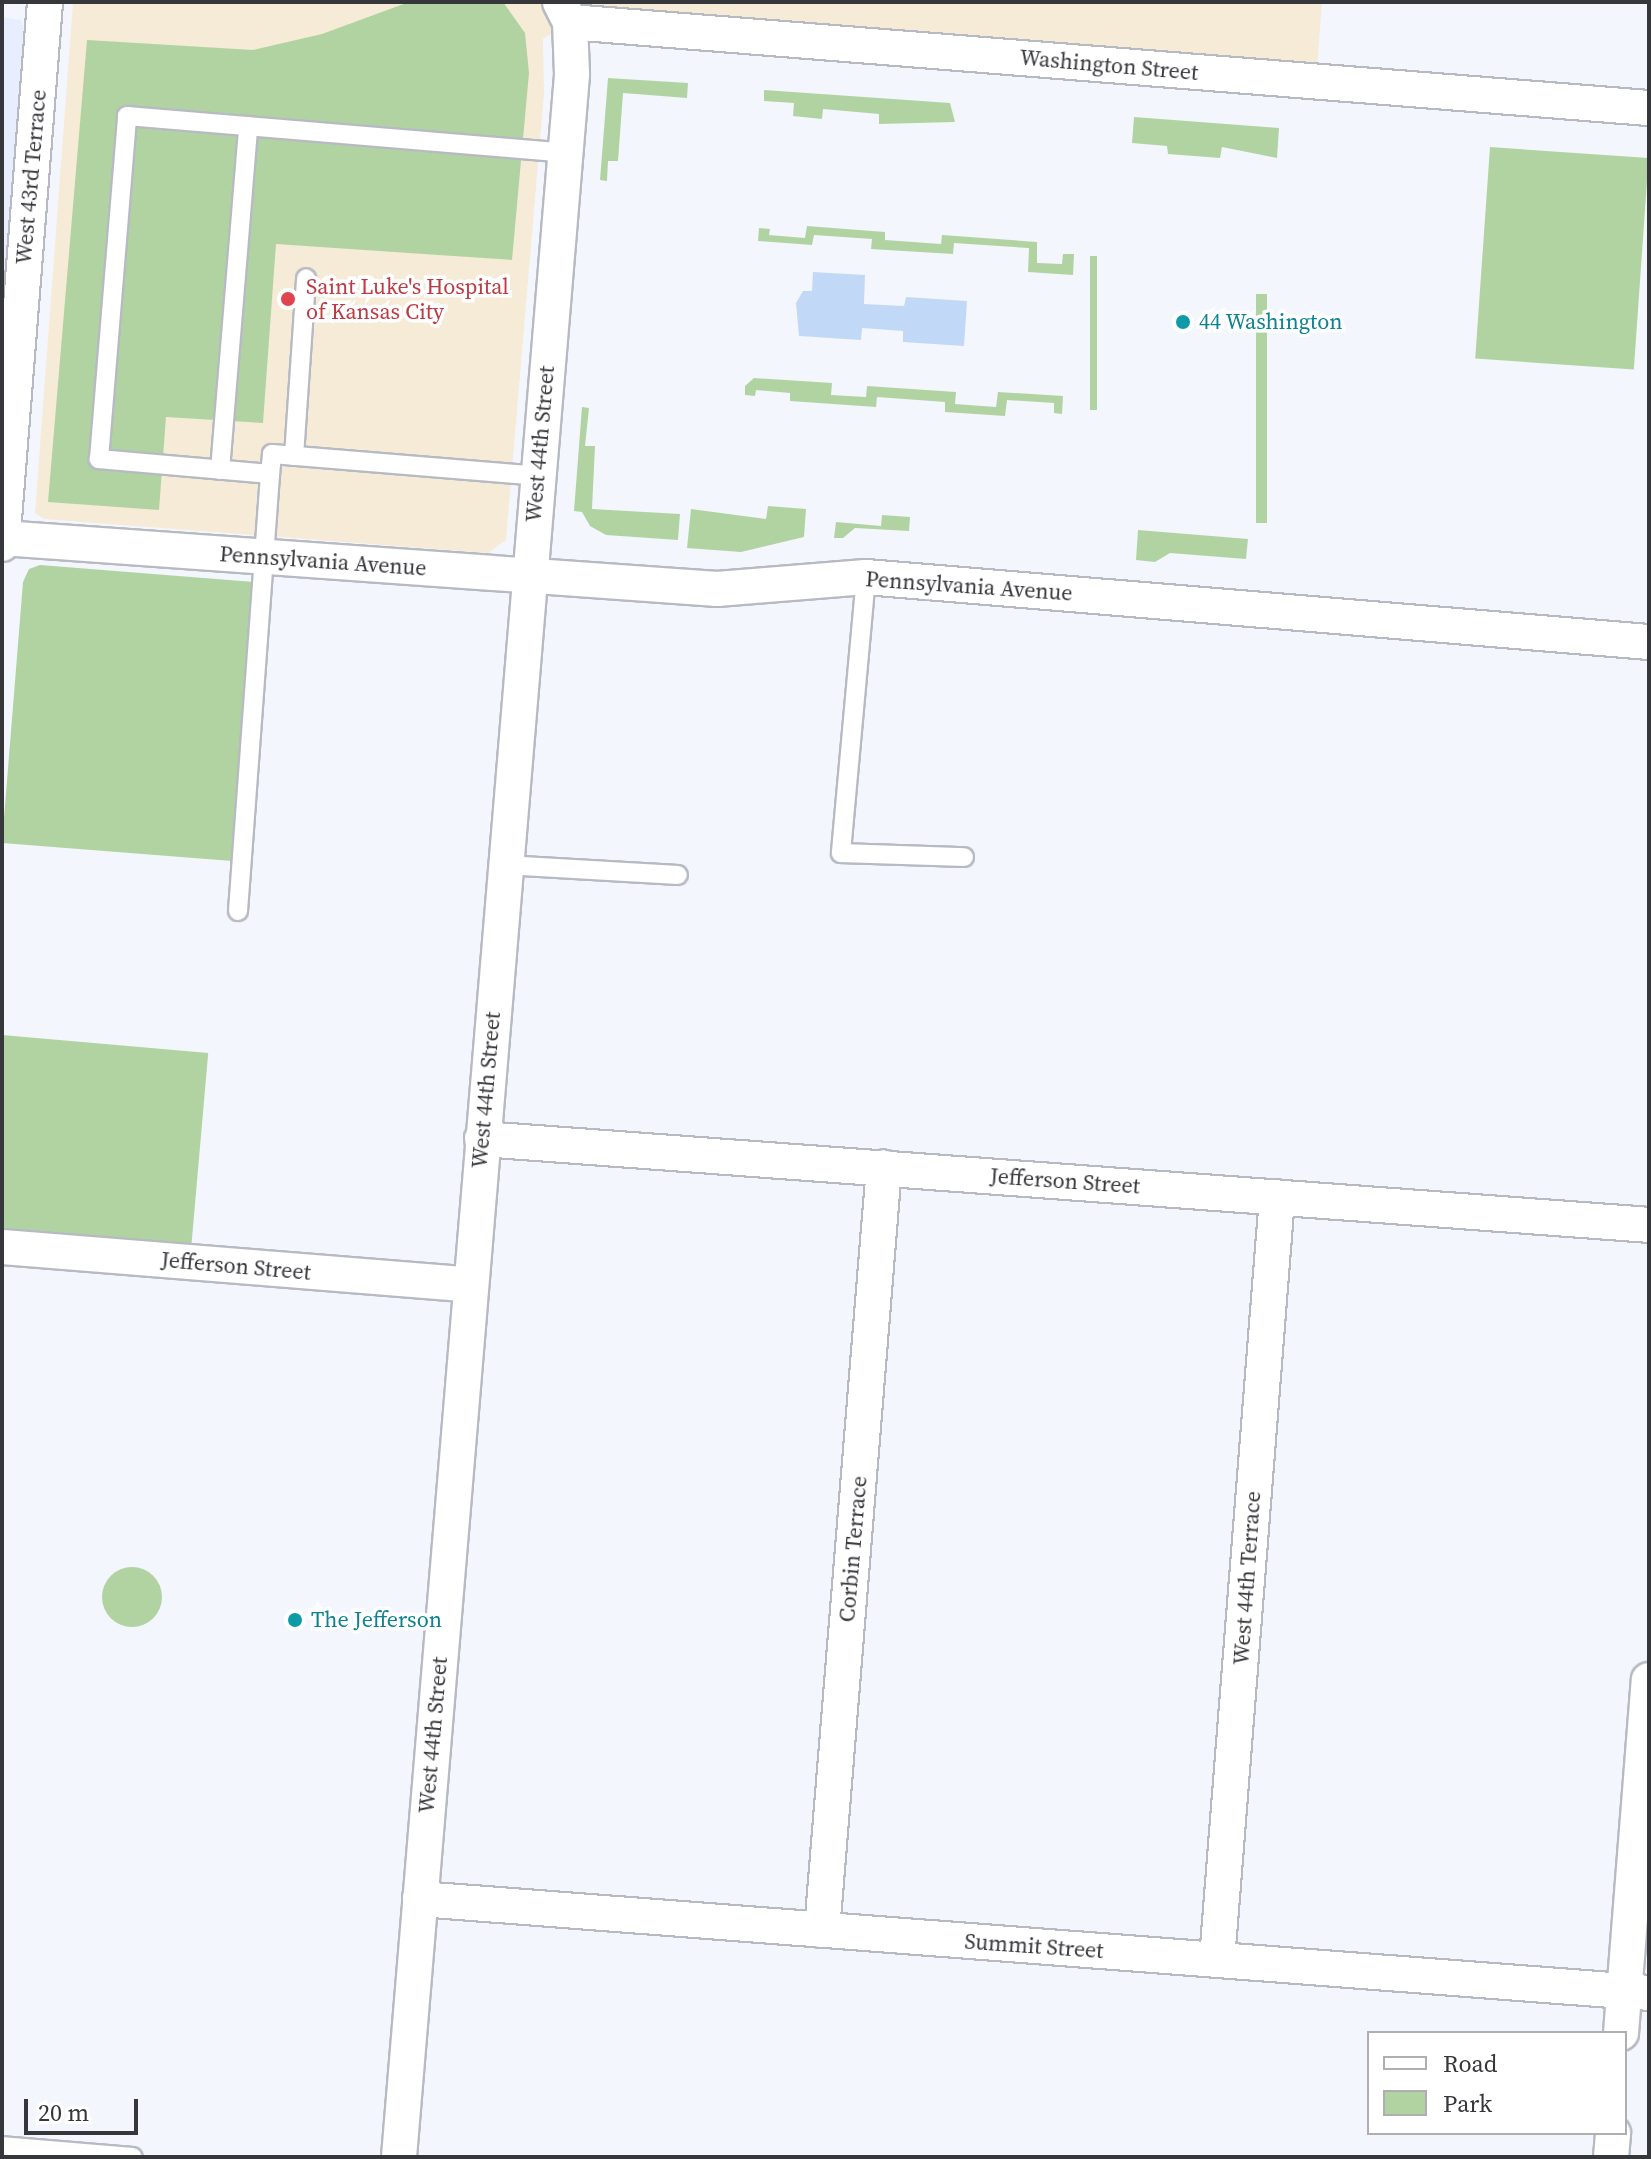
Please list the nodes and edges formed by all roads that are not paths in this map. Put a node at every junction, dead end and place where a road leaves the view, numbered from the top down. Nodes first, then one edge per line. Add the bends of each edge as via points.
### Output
1 (45, 2) edge
2 (565, 12) edge
3 (1649, 108) edge
4 (248, 126) junction
5 (565, 153) junction
6 (306, 278) dead end
7 (294, 456) junction
8 (220, 470) junction
9 (270, 474) junction
10 (537, 476) junction
11 (2, 540) edge
12 (264, 557) junction
13 (529, 576) junction
14 (866, 577) junction
15 (1649, 642) edge
16 (964, 857) dead end
17 (505, 865) junction
18 (678, 875) dead end
19 (238, 911) dead end
20 (482, 1139) junction
21 (884, 1168) junction
22 (1277, 1197) junction
23 (1649, 1225) edge
24 (2, 1247) edge
25 (470, 1285) junction
26 (1649, 1680) edge
27 (1647, 1740) edge
28 (420, 1899) junction
29 (822, 1930) junction
30 (1217, 1960) junction
31 (1637, 1992) edge
32 (1622, 2031) edge
33 (1613, 2135) edge
34 (2, 2146) edge
35 (133, 2157) edge
36 (399, 2157) edge
37 (1611, 2157) edge

1 - 11 street, West 43rd Terrace
2 - 3 street, Washington Street
2 - 5 street, West 44th Street
4 - 5 lane
4 - 8 lane
4 - 8 lane via 127,116 99,459
5 - 10 street, West 44th Street
6 - 7 lane
7 - 9 lane via 272,454
7 - 10 lane
8 - 9 lane
9 - 12 lane
10 - 13 street, West 44th Street
11 - 12 street, Pennsylvania Avenue
12 - 13 street, Pennsylvania Avenue
12 - 19 lane
13 - 14 street, Pennsylvania Avenue via 717,589
13 - 17 street, West 44th Street
14 - 15 street, Pennsylvania Avenue
14 - 16 lane via 841,853
17 - 18 lane
17 - 20 street, West 44th Street
20 - 21 street, Jefferson Street
20 - 25 street, West 44th Street
21 - 22 street, Jefferson Street
21 - 29 street, Corbin Terrace
22 - 23 street, Jefferson Street
22 - 30 street, West 44th Terrace
24 - 25 street, Jefferson Street
25 - 28 street, West 44th Street
26 - 27 street
27 - 31 street
28 - 29 street, Summit Street
28 - 36 street, West 44th Street
29 - 30 street, Summit Street
30 - 31 street, Summit Street
31 - 32 street
33 - 37 street
34 - 35 lane

